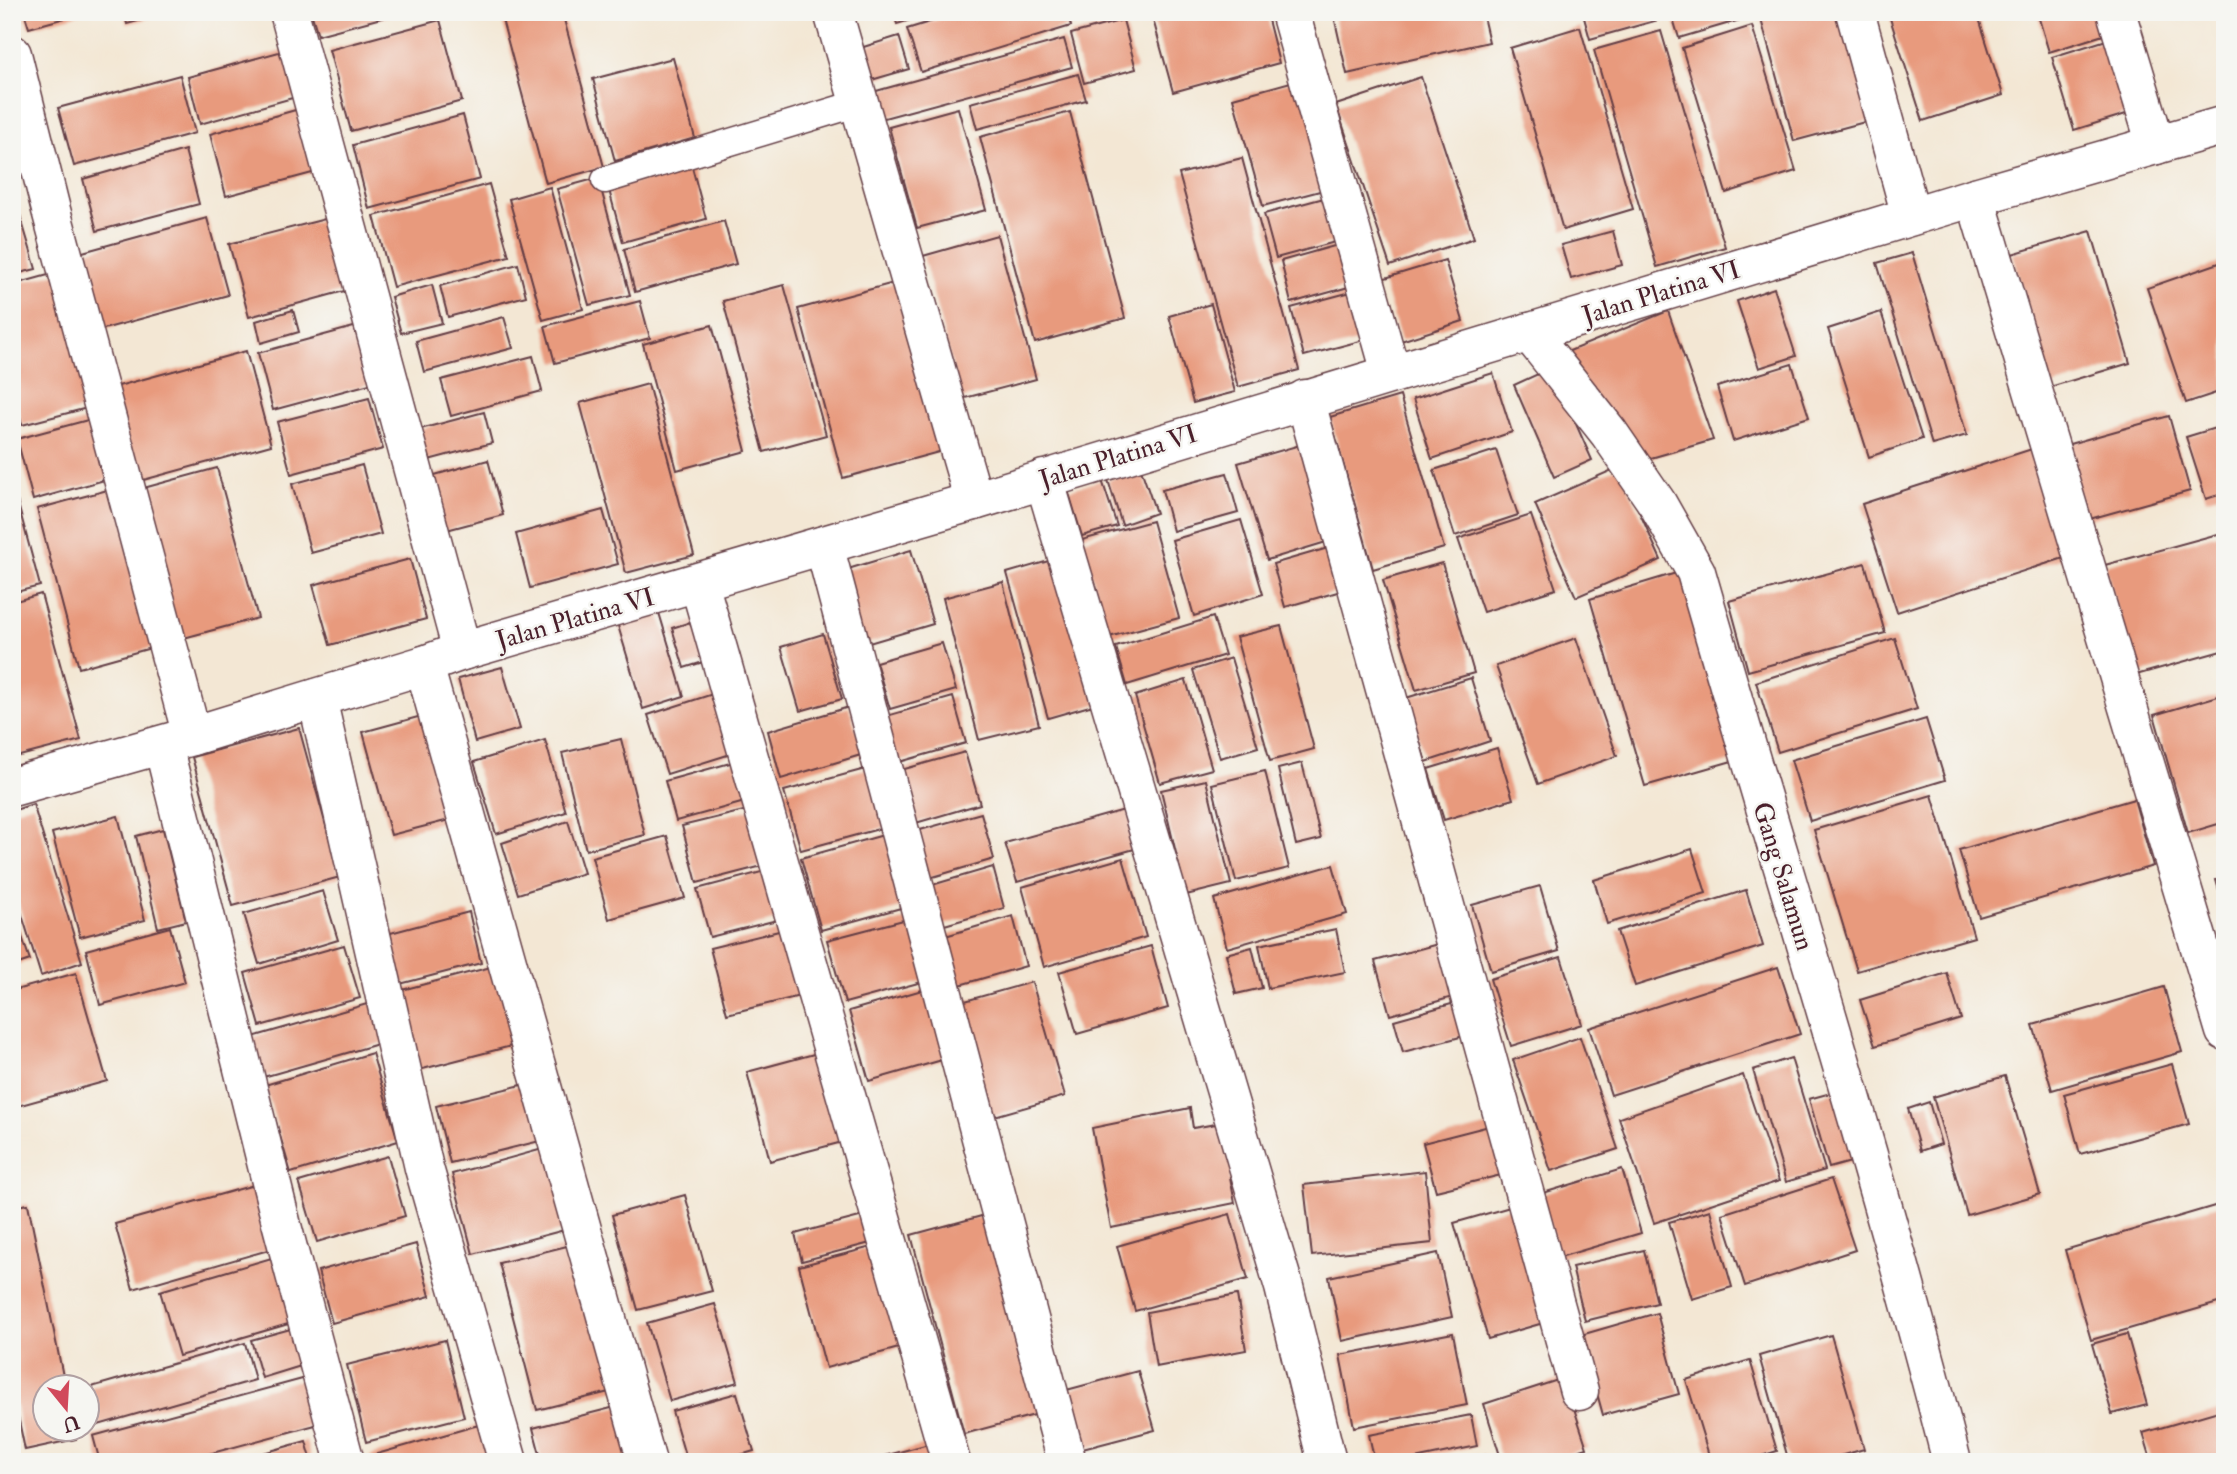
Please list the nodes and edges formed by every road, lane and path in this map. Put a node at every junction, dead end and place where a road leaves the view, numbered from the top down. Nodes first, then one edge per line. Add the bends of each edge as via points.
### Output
1 (289, 12) edge
2 (833, 12) edge
3 (1290, 12) edge
4 (1855, 12) edge
5 (2116, 12) edge
6 (12, 54) edge
7 (859, 103) junction
8 (2225, 125) edge
9 (2156, 145) junction
10 (605, 180) dead end
11 (1975, 197) junction
12 (1911, 216) junction
13 (1530, 332) junction
14 (1391, 373) junction
15 (1305, 399) junction
16 (1044, 479) junction
17 (974, 501) junction
18 (824, 545) junction
19 (699, 583) junction
20 (462, 651) junction
21 (424, 665) junction
22 (317, 698) junction
23 (177, 741) junction
24 (12, 787) edge
25 (2225, 1031) edge
26 (1579, 1391) dead end
27 (345, 1462) edge
28 (508, 1462) edge
29 (647, 1462) edge
30 (951, 1462) edge
31 (1066, 1462) edge
32 (1327, 1462) edge
33 (1952, 1462) edge

1 - 20 street
2 - 7 street
3 - 14 street
4 - 12 street
5 - 9 street
6 - 23 street
7 - 10 lane
7 - 17 street
8 - 9 street, Jalan Platina VI
9 - 11 street, Jalan Platina VI
11 - 12 street, Jalan Platina VI
11 - 25 street
12 - 13 street, Jalan Platina VI
13 - 14 street, Jalan Platina VI
13 - 33 street, Gang Salamun via 1609,433 1657,503 1696,572 1871,1167
14 - 15 street, Jalan Platina VI
15 - 16 street, Jalan Platina VI
15 - 26 street
16 - 17 street, Jalan Platina VI
16 - 32 street via 1284,1287
17 - 18 street, Jalan Platina VI
18 - 19 street, Jalan Platina VI
18 - 31 street
19 - 20 street, Jalan Platina VI
19 - 30 street
20 - 21 street, Jalan Platina VI
21 - 22 street, Jalan Platina VI
21 - 29 street
22 - 23 street, Jalan Platina VI
22 - 28 street via 424,1168
23 - 24 street, Jalan Platina VI
23 - 27 street via 281,1222

